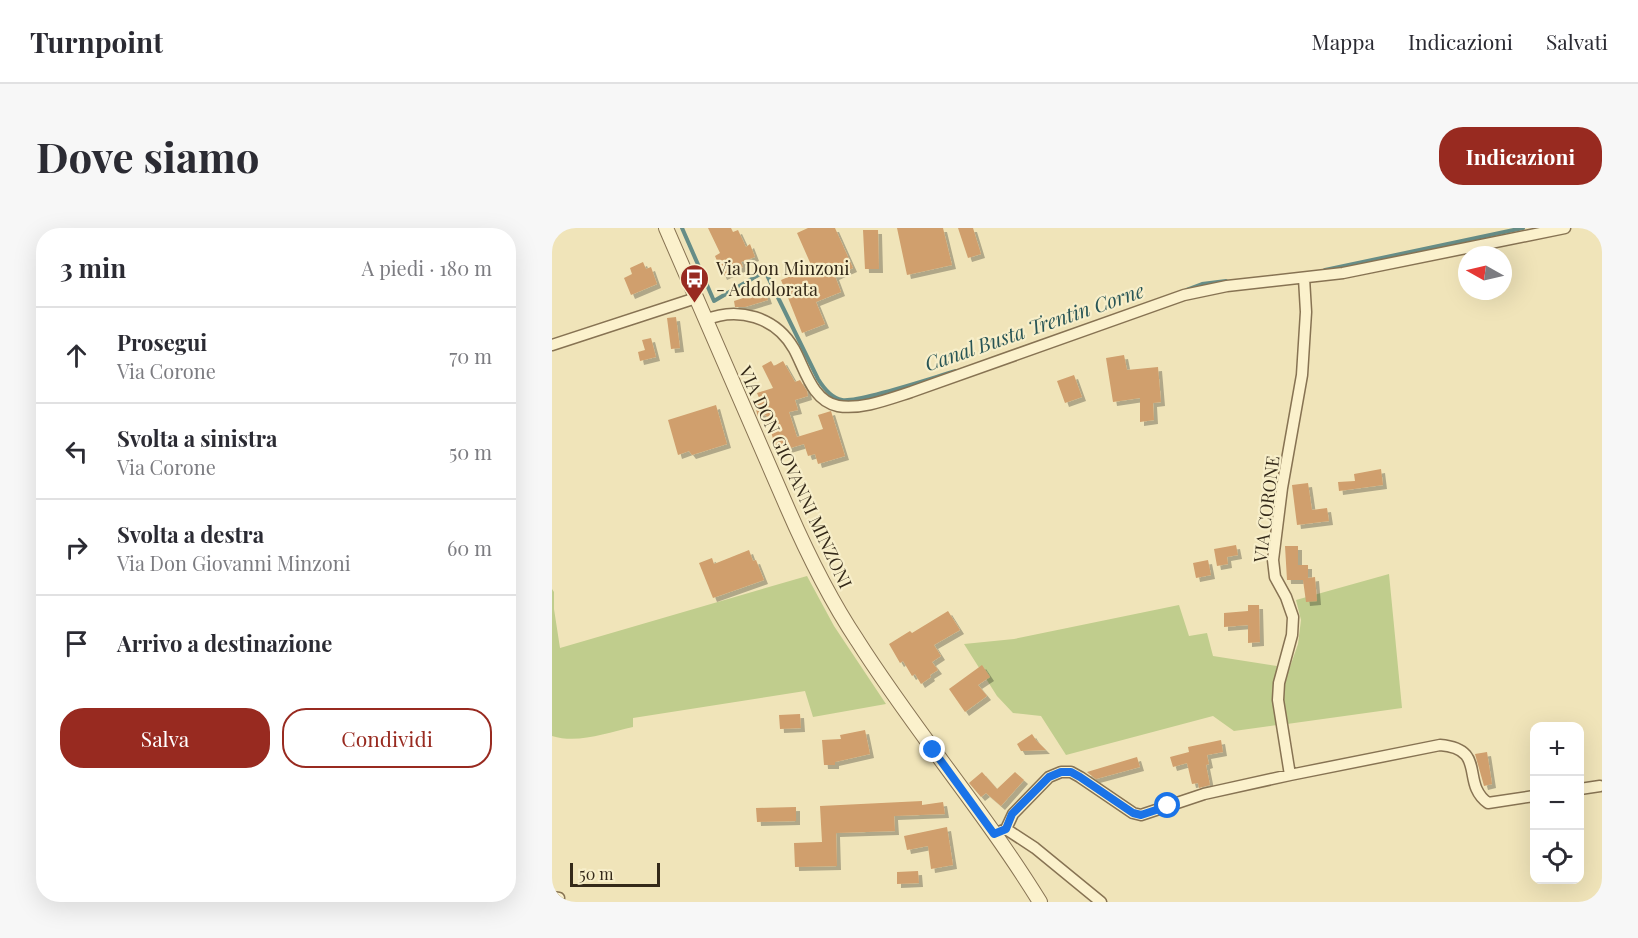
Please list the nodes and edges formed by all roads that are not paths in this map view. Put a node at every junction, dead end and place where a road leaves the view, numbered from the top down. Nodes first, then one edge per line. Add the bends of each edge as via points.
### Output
1 (666, 228) edge
2 (1565, 228) edge
3 (1304, 278) junction
4 (696, 298) junction
5 (705, 320) junction
6 (552, 345) edge
7 (1290, 775) junction
8 (1600, 786) dead end
9 (1584, 788) edge
10 (1530, 797) edge
11 (1000, 832) junction
12 (1040, 902) edge
13 (1101, 902) edge

1 - 4 street, VIA DON GIOVANNI MINZONI
2 - 3 street
3 - 5 street via 1248,283 1184,296 911,392 855,405 836,406 818,394 793,348 762,319 734,312
3 - 7 street, VIA CORONE via 1302,375 1273,560 1275,577 1293,617 1278,700
4 - 5 street, VIA DON GIOVANNI MINZONI
4 - 6 street
5 - 11 street, VIA DON GIOVANNI MINZONI via 804,545 838,609 897,699
7 - 10 street via 1440,745 1469,757 1480,797 1488,803
7 - 11 street via 1204,794 1141,815 1071,772 1061,772 1049,777 1012,814
8 - 9 street
11 - 12 street, VIA DON GIOVANNI MINZONI
11 - 13 street via 1035,848

